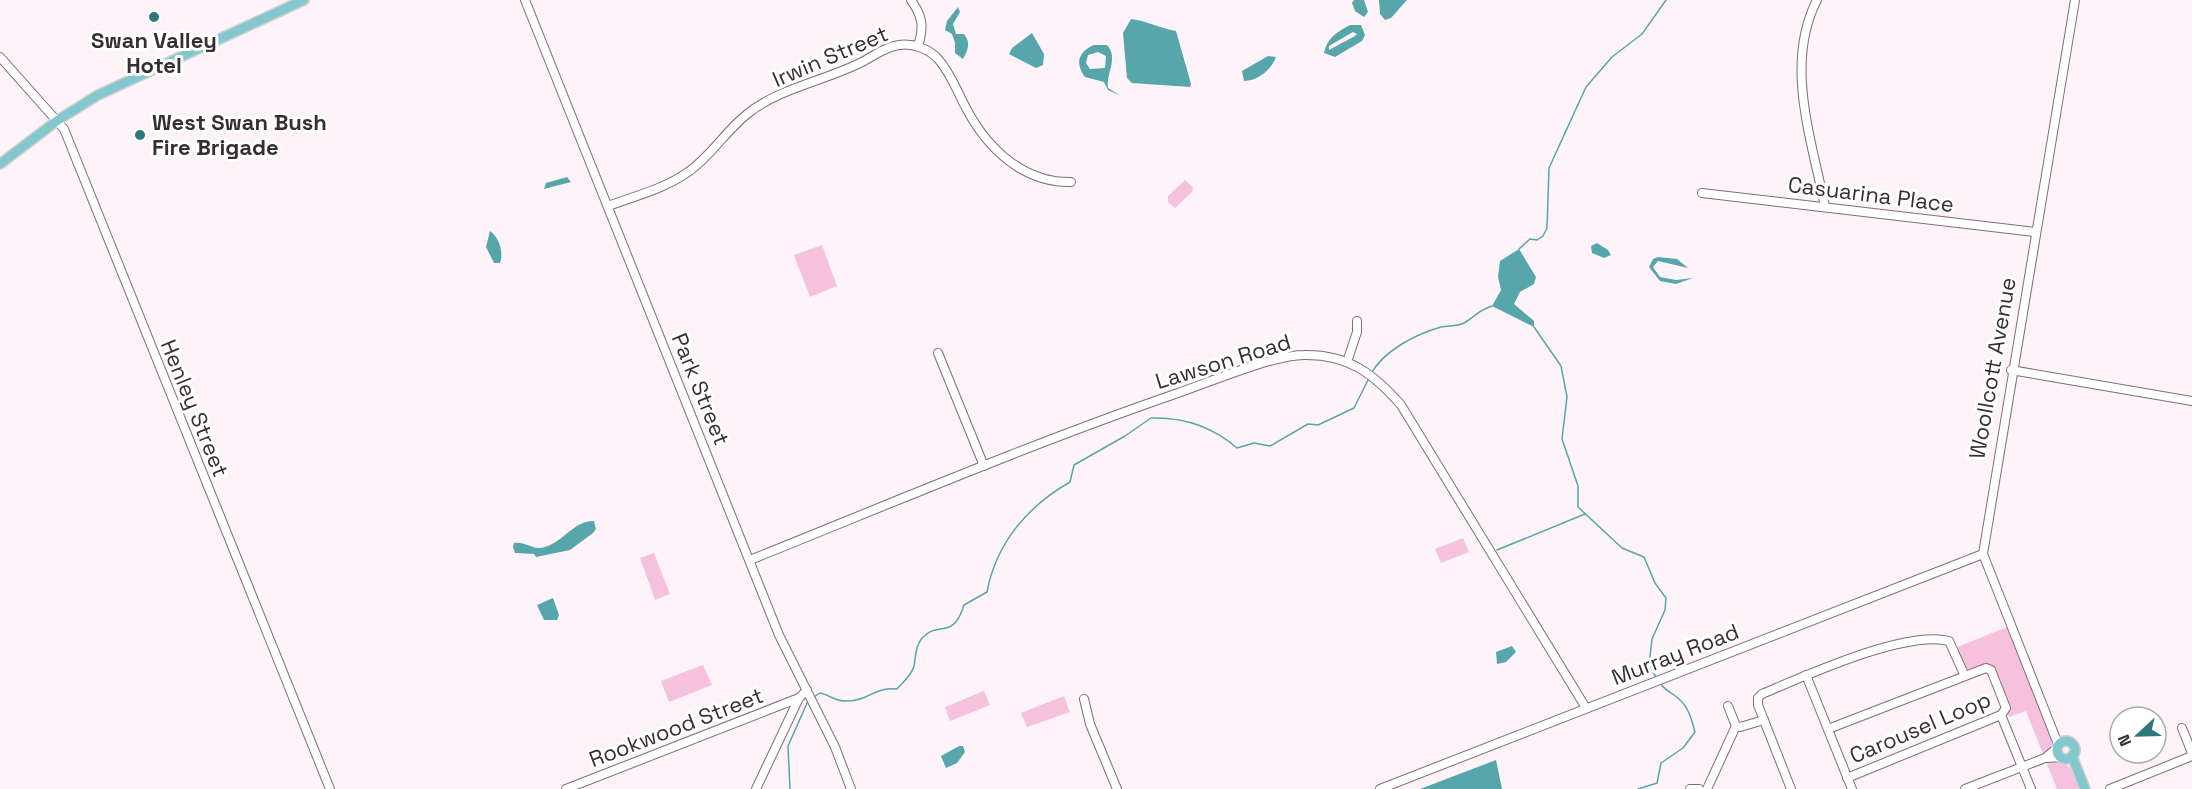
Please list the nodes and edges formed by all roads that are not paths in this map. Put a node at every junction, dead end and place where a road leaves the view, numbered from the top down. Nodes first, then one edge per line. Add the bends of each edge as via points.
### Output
1 (304, 0) edge
2 (525, 0) edge
3 (911, 0) edge
4 (1817, 0) edge
5 (2075, 0) edge
6 (918, 46) junction
7 (0, 57) edge
8 (57, 120) junction
9 (0, 164) edge
10 (1071, 182) dead end
11 (1702, 193) dead end
12 (608, 206) junction
13 (1825, 207) junction
14 (2035, 232) junction
15 (1357, 321) dead end
16 (938, 352) dead end
17 (1347, 362) junction
18 (2012, 370) junction
19 (2192, 401) edge
20 (984, 466) junction
21 (1983, 554) junction
22 (750, 560) junction
23 (1964, 674) junction
24 (1806, 675) junction
25 (807, 690) junction
26 (799, 698) junction
27 (1084, 699) dead end
28 (1728, 706) dead end
29 (1586, 708) junction
30 (2001, 715) junction
31 (1764, 720) junction
32 (1736, 726) junction
33 (2182, 728) dead end
34 (1828, 729) junction
35 (2060, 744) junction
36 (2192, 755) edge
37 (2066, 757) junction
38 (2045, 758) junction
39 (2022, 767) junction
40 (1847, 778) junction
41 (330, 789) edge
42 (566, 789) edge
43 (756, 789) edge
44 (851, 789) edge
45 (1117, 789) edge
46 (1380, 789) edge
47 (1690, 789) edge
48 (1699, 789) edge
49 (1707, 789) edge
50 (1791, 789) edge
51 (1852, 789) edge
52 (1965, 789) edge
53 (2031, 789) edge
54 (2080, 789) edge
55 (2085, 789) edge
56 (2110, 789) edge

1 - 8 main road via 98,94
2 - 12 street, Park Street
3 - 6 street via 922,19
4 - 13 street via 1808,17 1800,76
5 - 14 street, Woollcott Avenue
6 - 10 street, Irwin Street via 935,54 948,70 966,109 994,150 1016,167 1052,182
6 - 12 street, Irwin Street via 900,45 878,51 862,62 768,101 747,115 687,174
7 - 8 street, Henley Street
8 - 9 main road
8 - 41 street, Henley Street via 64,129
11 - 13 street, Casuarina Place
12 - 22 street, Park Street
13 - 14 street, Casuarina Place
14 - 18 street, Woollcott Avenue
15 - 17 street
16 - 20 street
17 - 20 street, Lawson Road via 1305,354 1288,357 1122,412
17 - 29 street, Lawson Road via 1378,378 1401,405
18 - 19 street
18 - 21 street, Woollcott Avenue
20 - 22 street, Lawson Road
21 - 29 street, Murray Road
21 - 35 street
22 - 25 street, Park Street via 779,635
23 - 24 street via 1953,646 1943,639 1855,656
23 - 30 street, Carousel Loop via 1983,668 1991,670 2006,708
23 - 34 street, Carousel Loop
24 - 31 street via 1758,698
24 - 34 street
25 - 26 street
25 - 44 street, Park Street
26 - 42 street, Rookwood Street
26 - 43 street
27 - 45 street
28 - 32 street
29 - 46 street, Murray Road
30 - 39 street
30 - 40 street, Carousel Loop
31 - 32 street
31 - 50 street
32 - 49 street
33 - 36 street
34 - 40 street
35 - 37 main road
35 - 37 main road via 2073,745
35 - 38 street
36 - 56 street
37 - 38 street
37 - 54 main road
37 - 55 main road
38 - 39 street
39 - 52 street
39 - 53 street
40 - 51 street
47 - 48 street

